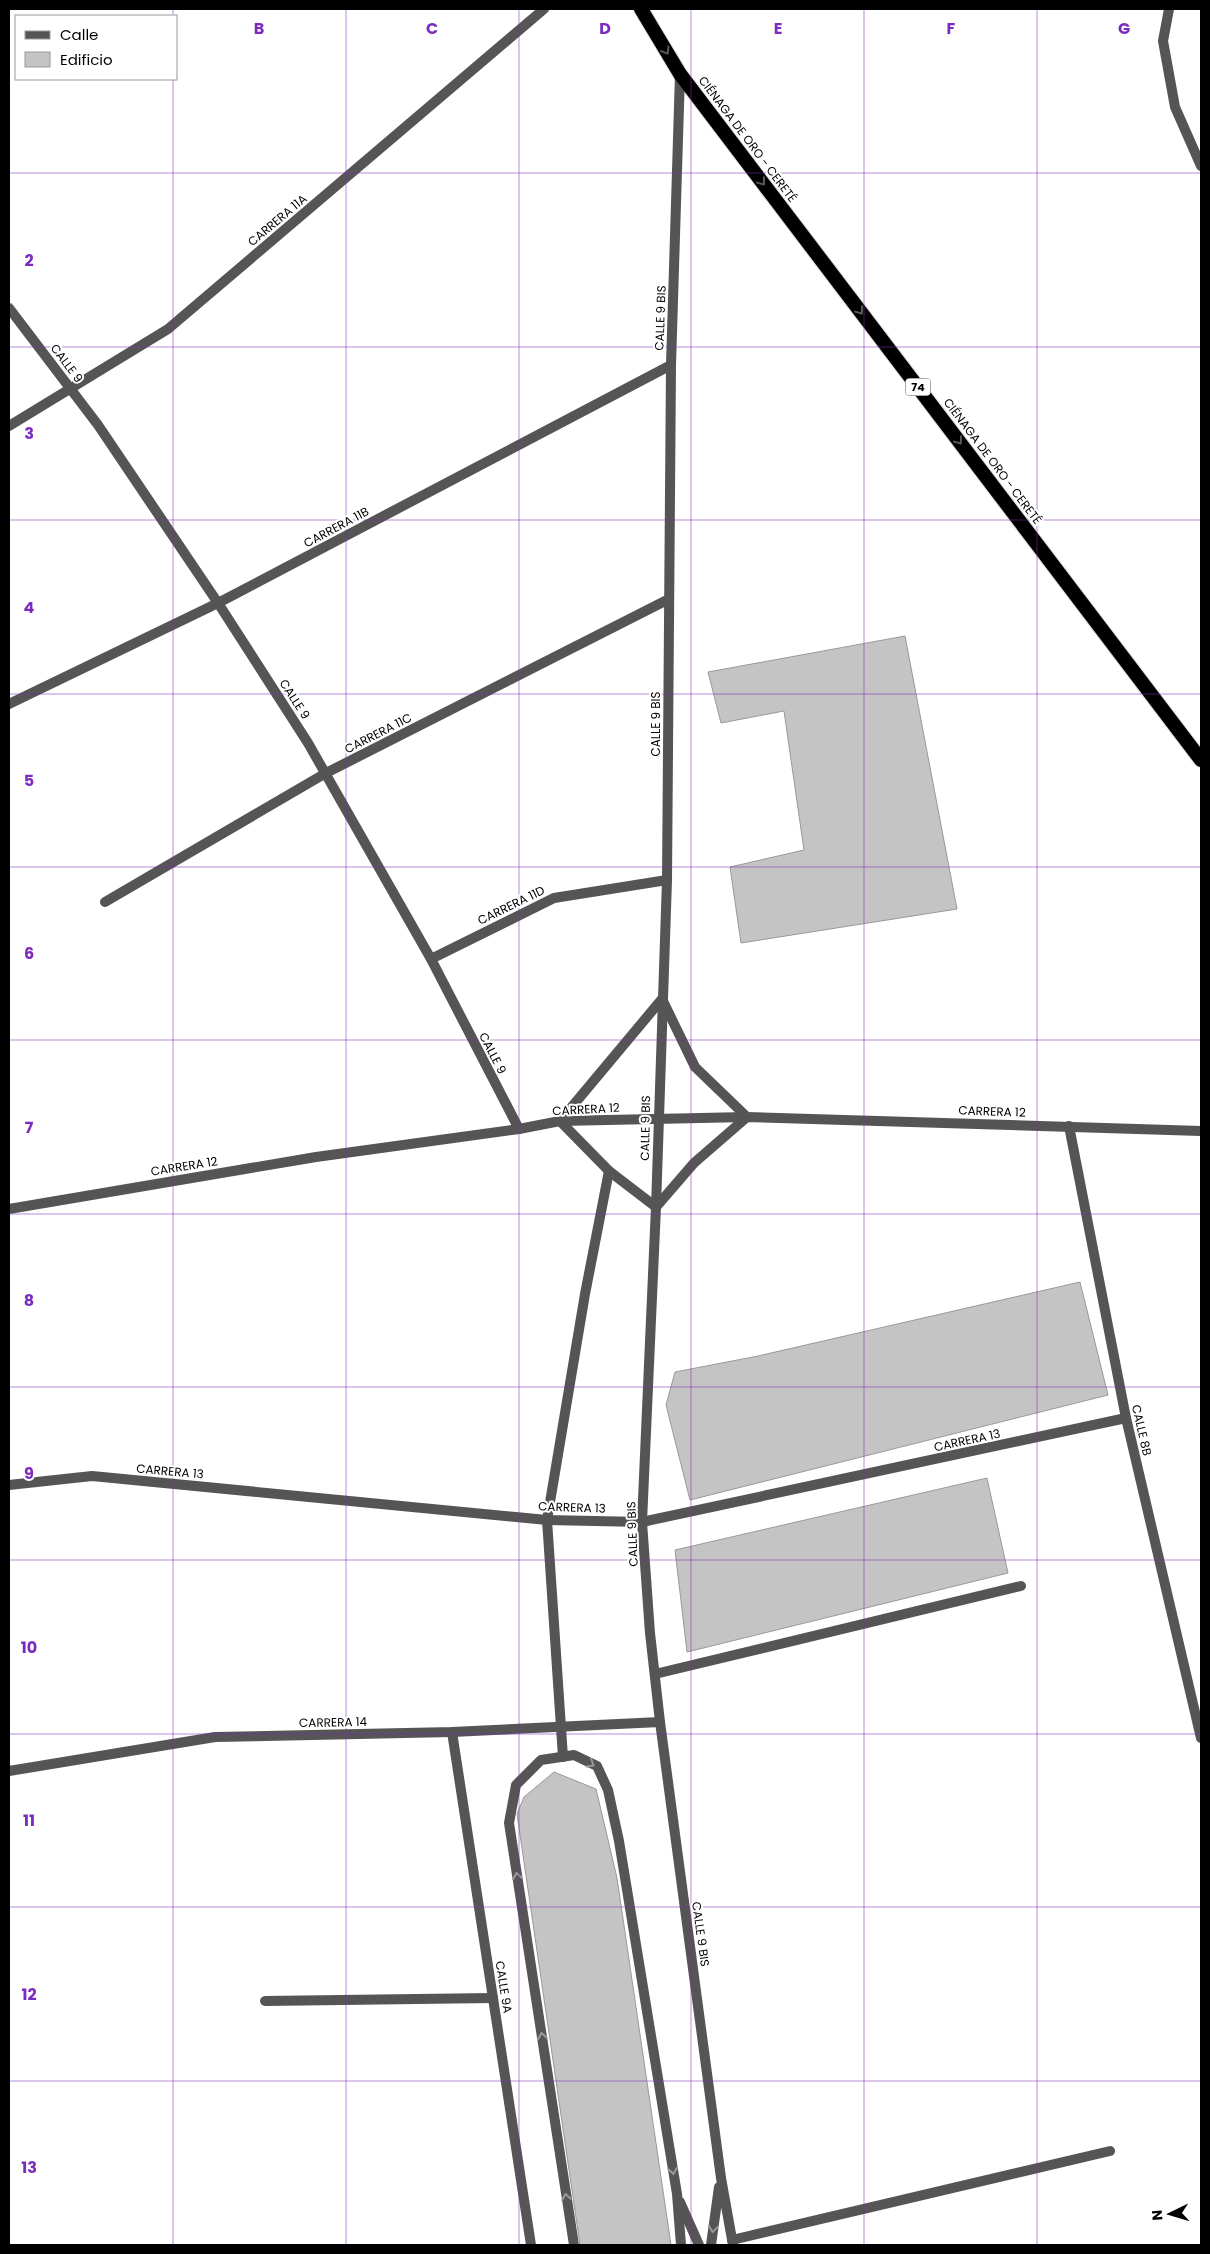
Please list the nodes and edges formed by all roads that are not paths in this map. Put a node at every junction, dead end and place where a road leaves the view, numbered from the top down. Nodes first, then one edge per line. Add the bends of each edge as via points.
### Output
1 (544, 9) edge
2 (641, 9) edge
3 (1169, 9) edge
4 (680, 74) junction
5 (1201, 166) edge
6 (9, 308) edge
7 (671, 365) junction
8 (70, 388) junction
9 (9, 426) edge
10 (669, 599) junction
11 (218, 603) junction
12 (9, 704) edge
13 (1201, 760) edge
14 (326, 773) junction
15 (667, 880) junction
16 (105, 902) dead end
17 (431, 959) junction
18 (662, 999) junction
19 (747, 1117) junction
20 (657, 1118) junction
21 (560, 1121) junction
22 (1069, 1126) junction
23 (519, 1129) junction
24 (1201, 1131) edge
25 (609, 1171) junction
26 (656, 1207) junction
27 (9, 1209) edge
28 (1126, 1418) junction
29 (9, 1485) edge
30 (547, 1520) junction
31 (642, 1522) junction
32 (1021, 1586) dead end
33 (655, 1674) junction
34 (660, 1722) junction
35 (561, 1726) junction
36 (452, 1732) junction
37 (1201, 1738) edge
38 (563, 1757) junction
39 (9, 1771) edge
40 (493, 1998) junction
41 (265, 2001) dead end
42 (1110, 2150) dead end
43 (721, 2178) junction
44 (677, 2194) junction
45 (732, 2243) edge
46 (531, 2245) edge
47 (574, 2245) edge
48 (681, 2245) edge
49 (699, 2245) edge
50 (711, 2245) edge

1 - 8 street, CARRERA 11A via 168,330
2 -> 4 highway, CIÉNAGA DE ORO - CERETÉ / 74
3 - 5 street via 1162,41 1175,107
4 - 7 street, CALLE 9 BIS
4 -> 13 highway, CIÉNAGA DE ORO - CERETÉ / 74
6 - 8 street, CALLE 9
7 - 10 street, CALLE 9 BIS
7 - 11 street, CARRERA 11B
8 - 9 street, CARRERA 11A
8 - 11 street, CALLE 9
10 - 14 street, CARRERA 11C
10 - 15 street, CALLE 9 BIS
11 - 12 street, CARRERA 11B
11 - 14 street, CALLE 9
14 - 16 street, CARRERA 11C
14 - 17 street, CALLE 9
15 - 17 street, CARRERA 11D via 554,898
15 - 18 street, CALLE 9 BIS
17 - 23 street, CALLE 9
18 - 19 street via 695,1067
18 - 20 street, CALLE 9 BIS
18 - 21 street
19 - 20 street, CARRERA 12
19 - 22 street, CARRERA 12
19 - 26 street via 694,1162
20 - 21 street, CARRERA 12
20 - 26 street, CALLE 9 BIS
21 - 23 street, CARRERA 12
21 - 25 street
22 - 24 street, CARRERA 12
22 - 28 street, CALLE 8B
23 - 27 street, CARRERA 12 via 316,1157
25 - 26 street
25 - 30 street
26 - 31 street, CALLE 9 BIS
28 - 31 street, CARRERA 13
28 - 37 street, CALLE 8B
29 - 30 street, CARRERA 13 via 92,1476
30 - 31 street, CARRERA 13
30 - 35 street
31 - 33 street, CALLE 9 BIS
32 - 33 street
33 - 34 street, CALLE 9 BIS
34 - 35 street, CARRERA 14
34 - 43 street, CALLE 9 BIS
35 - 36 street, CARRERA 14
35 - 38 street
36 - 39 street, CARRERA 14 via 215,1736
36 - 40 street, CALLE 9A
38 -> 44 street via 574,1755 597,1766 608,1790
47 -> 38 street via 509,1823 516,1785 541,1760
40 - 41 street
40 - 46 street, CALLE 9A
42 - 45 street
43 - 45 street, CALLE 9 BIS
43 -> 50 street, CALLE 9 BIS
44 - 48 street
44 - 49 street

